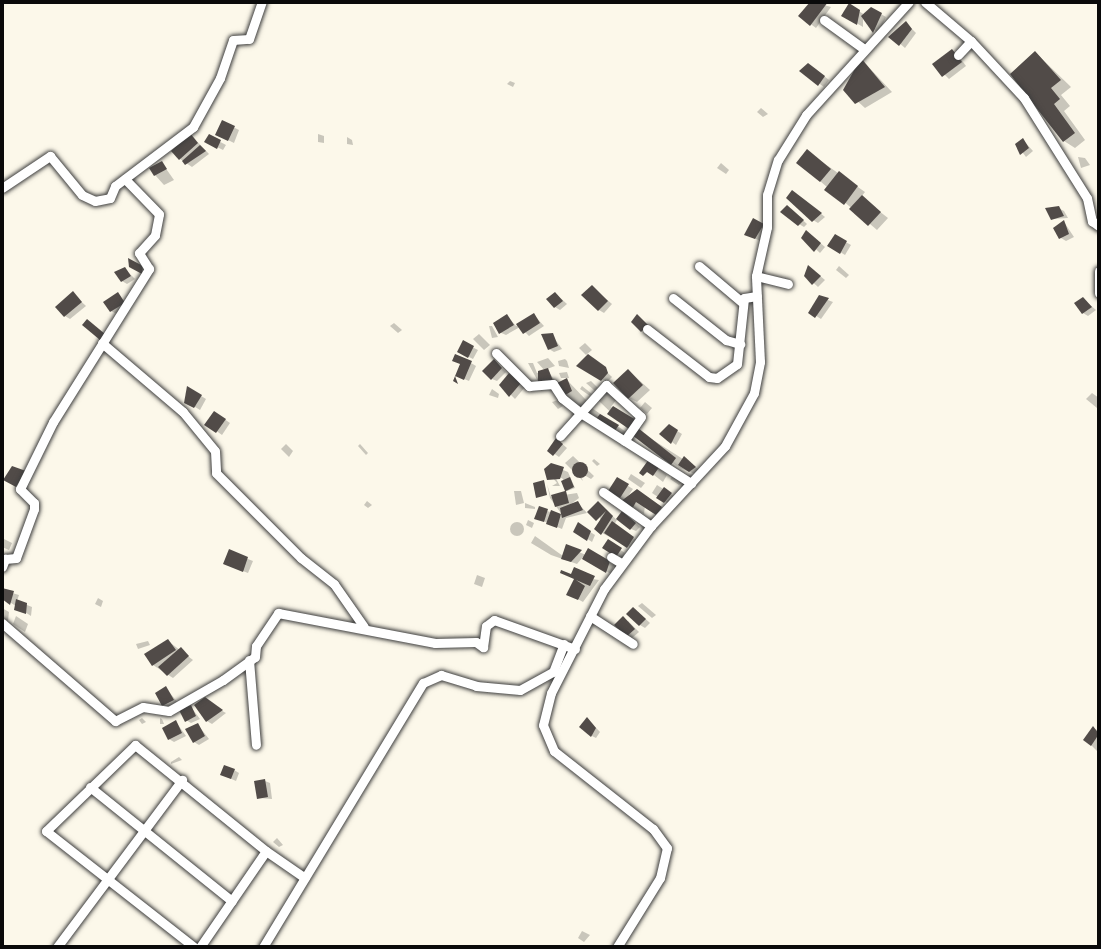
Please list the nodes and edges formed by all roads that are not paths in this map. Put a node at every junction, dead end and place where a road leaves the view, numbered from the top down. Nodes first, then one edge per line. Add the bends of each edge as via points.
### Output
1 (262, 2) edge
2 (909, 2) edge
3 (925, 2) edge
4 (824, 20) dead end
5 (971, 41) junction
6 (864, 49) junction
7 (958, 55) dead end
8 (125, 179) junction
9 (2, 188) edge
10 (1099, 226) edge
11 (699, 266) dead end
12 (1099, 271) edge
13 (756, 276) junction
14 (788, 284) dead end
15 (1099, 293) edge
16 (757, 296) junction
17 (673, 298) dead end
18 (743, 303) junction
19 (648, 329) dead end
20 (102, 344) junction
21 (740, 344) junction
22 (496, 353) dead end
23 (579, 412) junction
24 (560, 436) dead end
25 (624, 441) junction
26 (691, 483) junction
27 (603, 492) dead end
28 (651, 526) junction
29 (611, 557) dead end
30 (621, 563) junction
31 (2, 567) edge
32 (590, 616) junction
33 (2, 623) edge
34 (364, 627) junction
35 (564, 644) junction
36 (633, 644) dead end
37 (575, 649) junction
38 (250, 660) junction
39 (257, 745) dead end
40 (182, 780) junction
41 (90, 788) junction
42 (144, 832) junction
43 (266, 851) junction
44 (305, 878) junction
45 (106, 881) junction
46 (232, 901) junction
47 (57, 947) edge
48 (194, 947) edge
49 (200, 947) edge
50 (262, 947) edge
51 (617, 947) edge

1 - 8 street via 249,39 233,40 220,78 193,127
2 - 6 street
3 - 5 street
4 - 6 street
5 - 7 street
5 - 10 street via 1024,98 1087,198 1092,220
6 - 13 street via 806,115 778,160 766,195 767,227
8 - 9 street via 110,198 91,201 50,156
8 - 20 street via 159,217 155,234 139,253 149,269
11 - 18 street
12 - 15 street
13 - 14 street
13 - 16 street
16 - 18 street via 747,296
16 - 26 street via 760,362 754,393 725,446
17 - 21 street via 726,340
18 - 21 street
19 - 21 street via 714,379 737,364
20 - 31 street via 53,422 20,489 35,506 16,558 5,559
20 - 34 street via 183,412 215,451 216,473 299,556 336,586
22 - 23 street via 528,386 553,384
23 - 24 street
23 - 25 street
23 - 25 street via 608,386 641,417
25 - 26 street
26 - 28 street
27 - 28 street
28 - 30 street
29 - 30 street
30 - 32 street
32 - 36 street
32 - 37 street
33 - 38 street via 115,721 144,707 162,712 189,702
34 - 35 street via 435,643 477,642 483,647 486,626 494,620
34 - 38 street via 278,613
35 - 37 street
35 - 44 street via 553,672 520,690 428,677
37 - 51 street via 551,693 543,725 545,738 607,797 653,830 667,848 660,878
38 - 39 street
40 - 41 street via 135,745
40 - 42 street
40 - 43 street
41 - 42 street
41 - 45 street via 46,831
42 - 45 street
42 - 46 street
43 - 44 street
43 - 46 street
44 - 50 street
45 - 47 street
45 - 48 street
46 - 49 street

